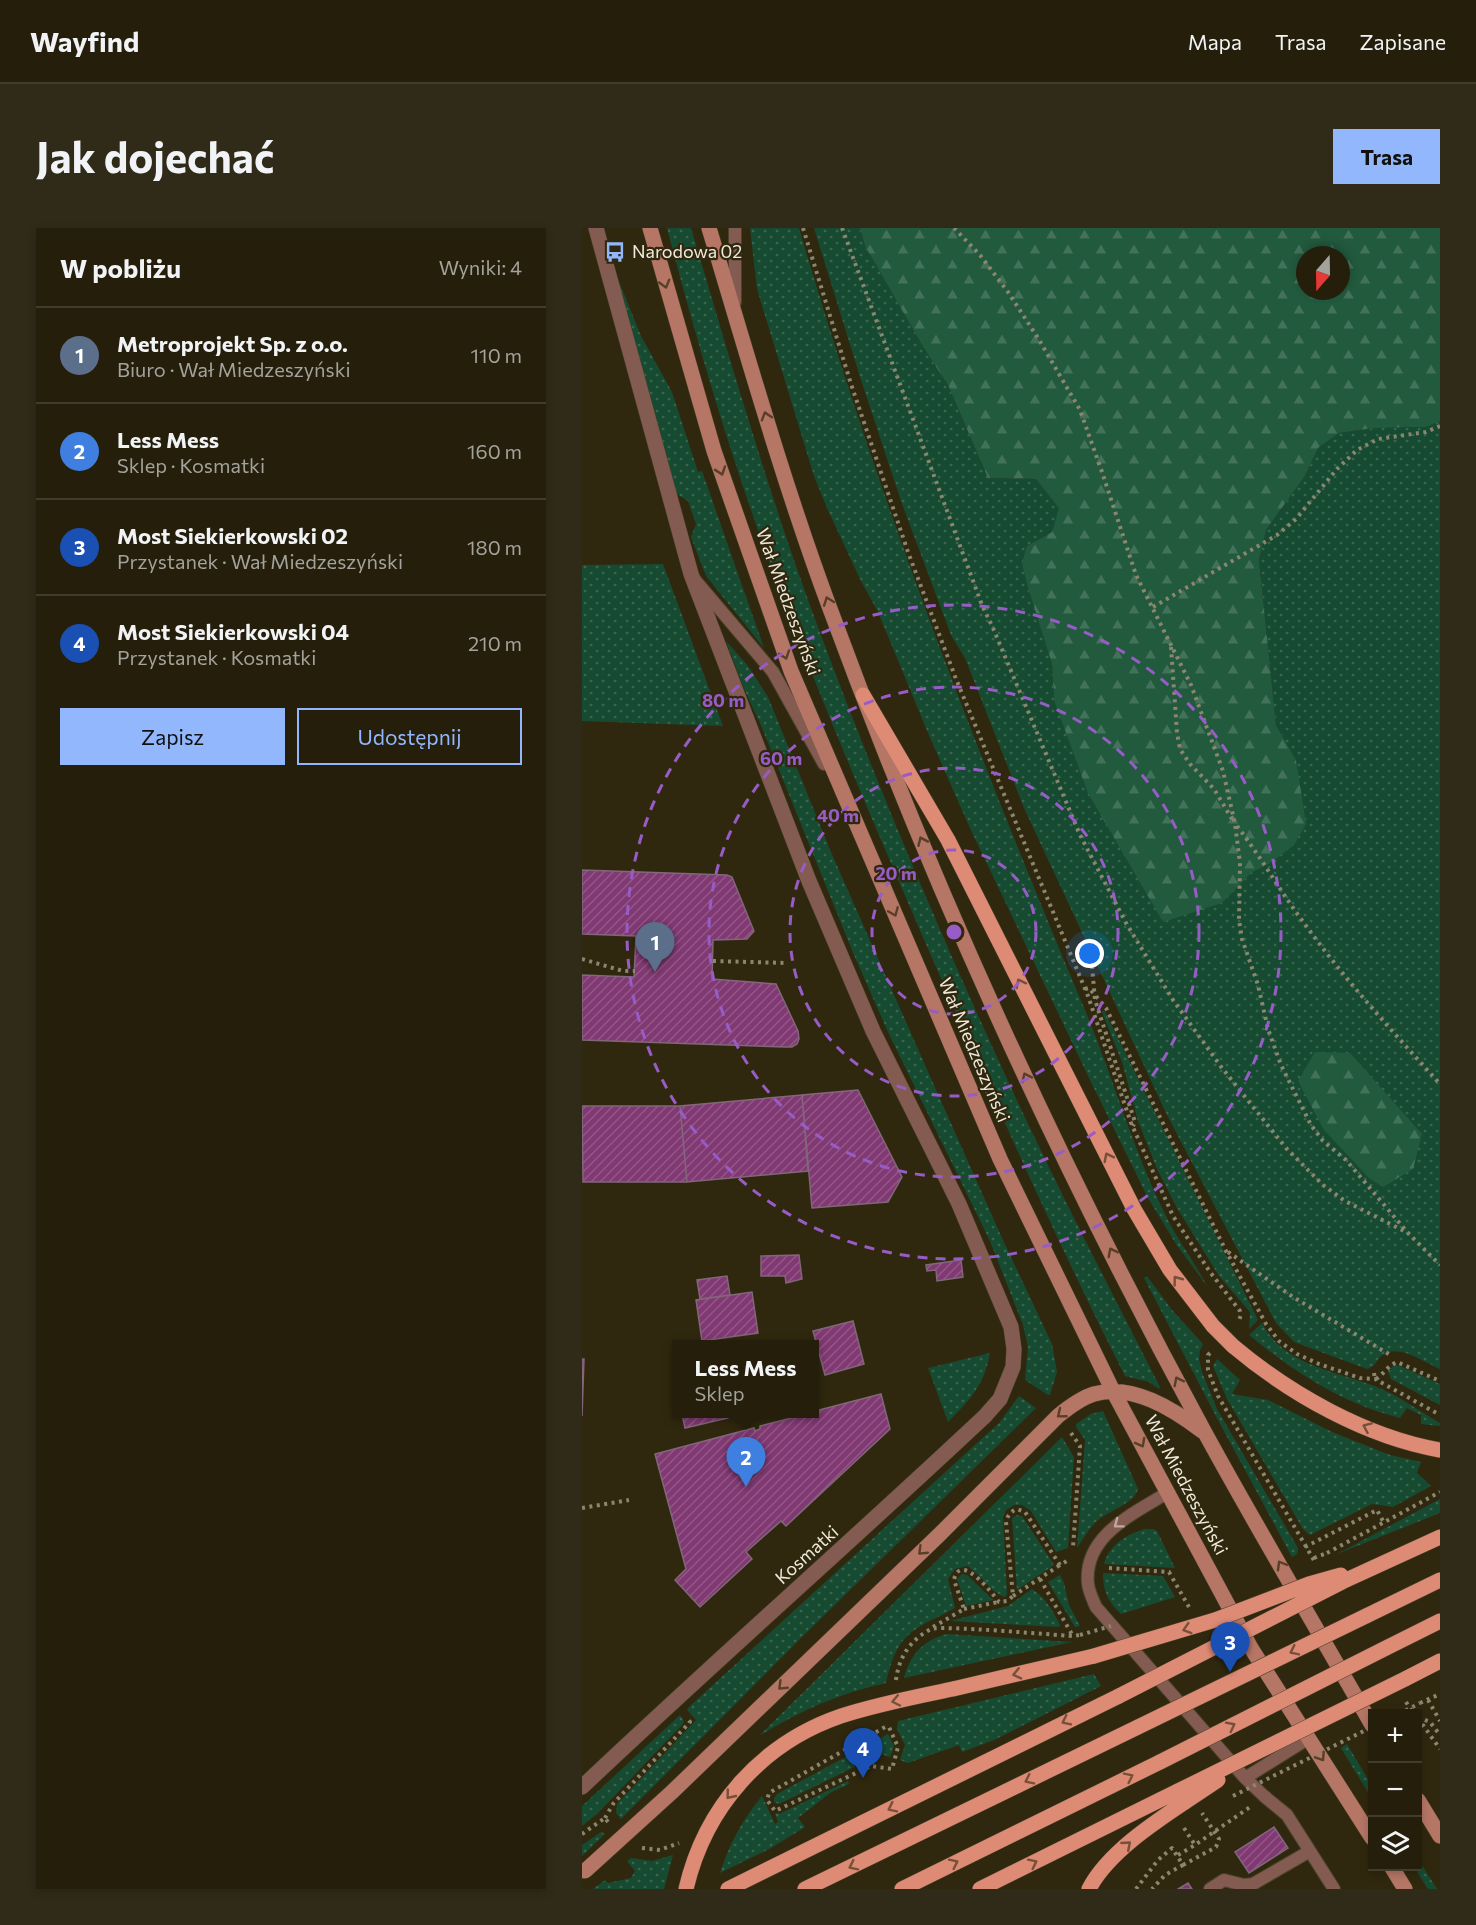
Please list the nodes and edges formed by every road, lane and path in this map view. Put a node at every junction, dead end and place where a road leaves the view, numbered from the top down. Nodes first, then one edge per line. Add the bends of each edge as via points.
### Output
1 (596, 228) edge
2 (650, 228) edge
3 (709, 228) edge
4 (735, 228) edge
5 (803, 228) edge
6 (842, 228) edge
7 (954, 228) edge
8 (735, 312) junction
9 (1440, 426) edge
10 (691, 574) junction
11 (1153, 607) junction
12 (1170, 643) junction
13 (863, 695) junction
14 (846, 802) junction
15 (1235, 824) junction
16 (582, 959) edge
17 (712, 961) dead end
18 (788, 963) dead end
19 (1092, 966) dead end
20 (635, 971) dead end
21 (1085, 989) junction
22 (1094, 991) junction
23 (1440, 1084) edge
24 (1133, 1127) junction
25 (1408, 1233) junction
26 (1226, 1251) junction
27 (1440, 1265) edge
28 (1233, 1327) dead end
29 (1214, 1348) dead end
30 (1392, 1356) dead end
31 (1374, 1372) dead end
32 (1375, 1379) junction
33 (1440, 1381) edge
34 (1113, 1391) junction
35 (1440, 1414) edge
36 (1205, 1433) junction
37 (1440, 1449) edge
38 (1167, 1492) junction
39 (1440, 1492) edge
40 (629, 1500) dead end
41 (582, 1508) edge
42 (1384, 1523) junction
43 (1440, 1537) edge
44 (1305, 1547) junction
45 (1072, 1558) dead end
46 (1305, 1562) dead end
47 (1060, 1565) junction
48 (1317, 1566) dead end
49 (1103, 1568) dead end
50 (1169, 1572) dead end
51 (1343, 1578) junction
52 (1040, 1579) junction
53 (1440, 1580) edge
54 (1013, 1596) junction
55 (999, 1602) junction
56 (1195, 1603) dead end
57 (1183, 1606) dead end
58 (964, 1609) junction
59 (1440, 1621) edge
60 (1114, 1625) dead end
61 (933, 1628) dead end
62 (1080, 1635) dead end
63 (1073, 1636) dead end
64 (1440, 1661) edge
65 (1440, 1694) edge
66 (1405, 1699) dead end
67 (673, 1700) junction
68 (1428, 1700) junction
69 (1407, 1709) edge
70 (1411, 1709) edge
71 (885, 1719) dead end
72 (1368, 1719) edge
73 (1422, 1719) edge
74 (1440, 1721) edge
75 (1422, 1724) edge
76 (888, 1725) junction
77 (1368, 1728) edge
78 (1440, 1735) edge
79 (1309, 1738) junction
80 (1440, 1749) edge
81 (1245, 1778) junction
82 (582, 1786) edge
83 (1181, 1797) junction
84 (1228, 1798) dead end
85 (1422, 1807) edge
86 (1207, 1809) dead end
87 (605, 1818) dead end
88 (1194, 1818) dead end
89 (1233, 1820) dead end
90 (1183, 1826) dead end
91 (1368, 1832) edge
92 (1440, 1836) edge
93 (1195, 1845) junction
94 (1310, 1851) junction
95 (1178, 1855) junction
96 (1394, 1871) edge
97 (583, 1872) edge
98 (686, 1889) edge
99 (728, 1889) edge
100 (805, 1889) edge
101 (902, 1889) edge
102 (981, 1889) edge
103 (1089, 1889) edge
104 (1136, 1889) edge
105 (1152, 1889) edge
106 (1210, 1889) edge
107 (1334, 1889) edge
108 (1405, 1889) edge

1 - 10 street
2 -> 14 main road, Wał Miedzeszyński via 714,451 791,671
3 - 8 main road, Wał Miedzeszyński
4 - 8 lane
5 - 21 path via 855,394 940,639
6 - 25 path via 982,605 1080,836 1126,923 1173,1000 1286,1148 1345,1201
7 - 11 path via 1008,292 1080,410 1136,576
13 -> 8 main road, Wał Miedzeszyński via 793,500
9 - 11 path via 1378,439 1357,450 1277,535
10 - 14 lane via 773,672
10 - 67 street, Kosmatki via 808,881 873,1031 959,1204 1011,1327 1014,1349 1013,1367 993,1407 857,1536
11 - 12 path
12 - 15 path via 1191,685 1223,771
12 - 15 path via 1180,749 1214,789
36 -> 13 main road, Wał Miedzeszyński via 1067,1163 1001,1023
37 -> 13 main road, bridge via 1381,1433 1284,1384 1233,1346 1170,1270 1134,1209 948,840
14 -> 34 main road, Wał Miedzeszyński via 1000,1159
15 - 23 path via 1352,986
15 - 25 path via 1242,939 1281,1065 1323,1141 1346,1160
16 - 20 path
17 - 18 path
19 - 22 path
21 - 22 path
21 - 24 path
22 - 24 path via 1135,1122
22 - 26 path via 1107,1008
24 - 28 path via 1173,1216 1240,1311 1240,1320
25 - 27 path
26 - 30 path via 1293,1297
26 - 32 path via 1279,1341 1319,1364
29 - 44 path via 1208,1355 1208,1370 1218,1396
31 - 32 path
32 - 33 path via 1397,1362
32 - 35 path
34 - 36 main road via 1131,1393 1160,1405
34 -> 38 main road, Wał Miedzeszyński
34 -> 97 main road, bridge via 1094,1394 1058,1416 672,1792
72 -> 36 main road, Wał Miedzeszyński
38 - 79 main road, Wał Miedzeszyński via 1251,1648
38 -> 81 lane via 1106,1534 1089,1564 1088,1585 1096,1607
39 - 42 path
40 - 41 path
42 - 44 path via 1377,1510
42 - 46 path, bridge
43 - 51 main road
44 - 48 path
45 - 47 path
47 - 52 path
47 - 54 path via 1025,1512 1013,1511 1006,1522
49 - 50 path
51 -> 98 main road, bridge via 1309,1584 1215,1620 1095,1656 878,1705 796,1736 744,1777 719,1808 699,1845
51 -> 99 main road, bridge via 1119,1696
52 - 54 path
52 - 63 path
53 -> 100 main road, bridge
54 - 55 path
55 - 58 path
55 - 58 path via 973,1573 959,1571 954,1580
56 - 57 path
58 - 61 path
101 -> 59 main road, bridge
60 - 62 path, bridge
64 - 83 main road, bridge
65 - 68 path
66 - 70 path
67 - 82 street, Kosmatki
67 - 87 path via 690,1722 613,1804
68 - 69 path, bridge
68 - 74 path
71 - 76 path
73 - 78 path via 1430,1722
75 - 80 path
76 - 76 path via 769,1793 767,1800 775,1811 871,1766 892,1769 898,1747
77 - 84 path, bridge
79 - 81 lane
79 -> 91 main road, Wał Miedzeszyński
81 - 94 lane via 1287,1815
102 -> 83 main road
103 -> 83 main road via 1122,1849
85 - 92 main road
86 - 88 path
89 - 93 path
90 - 93 path
93 - 95 path
94 - 106 lane via 1253,1884 1224,1880
94 - 107 lane
95 - 104 path via 1172,1848
95 - 105 path via 1183,1864
96 - 108 main road

